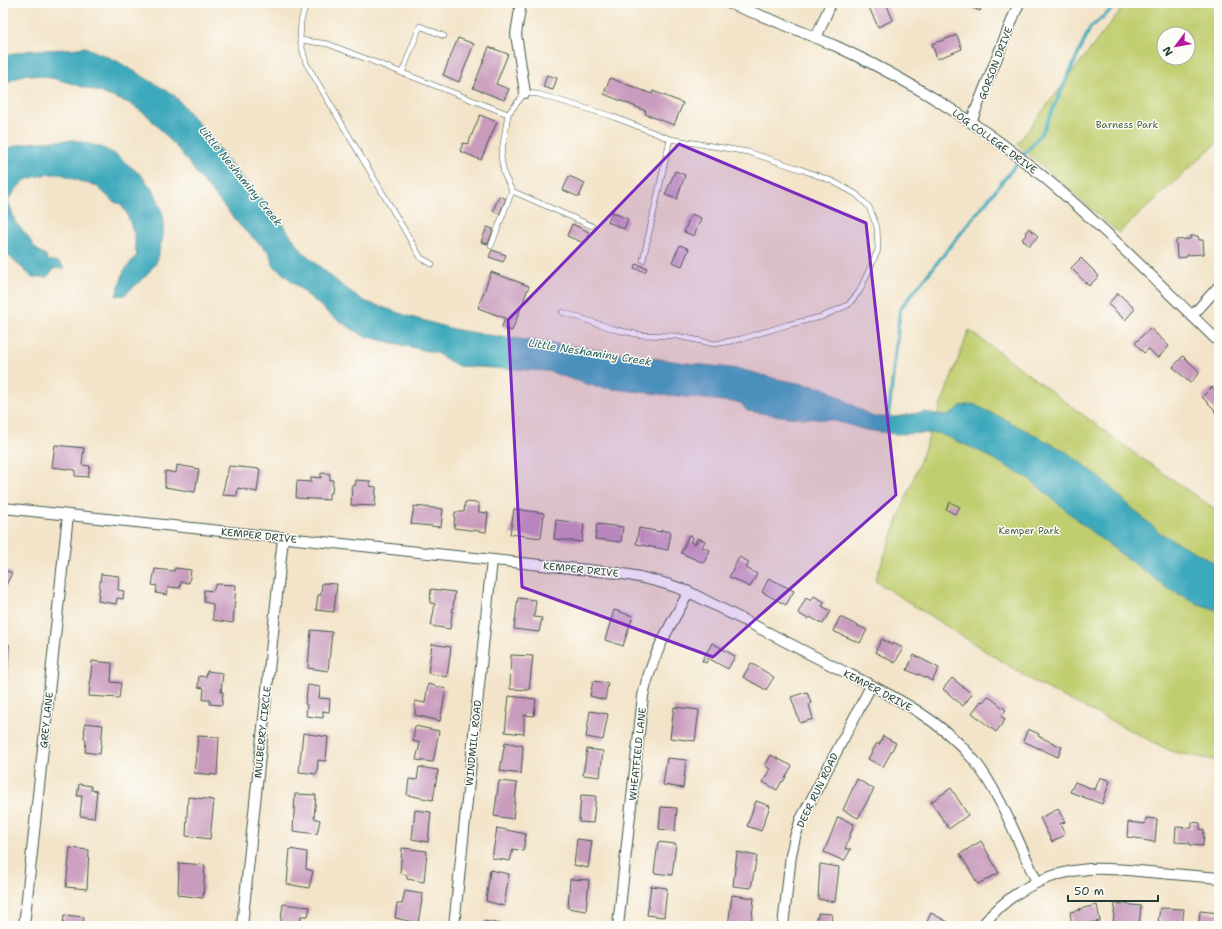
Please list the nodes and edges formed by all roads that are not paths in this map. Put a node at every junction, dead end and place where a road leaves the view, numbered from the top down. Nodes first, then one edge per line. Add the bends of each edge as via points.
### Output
1 (306, 3) edge
2 (521, 3) edge
3 (728, 3) edge
4 (831, 3) edge
5 (1019, 3) edge
6 (444, 36) dead end
7 (816, 38) junction
8 (300, 40) junction
9 (402, 73) junction
10 (525, 93) junction
11 (508, 114) junction
12 (971, 122) junction
13 (670, 139) junction
14 (512, 190) junction
15 (592, 226) dead end
16 (491, 246) dead end
17 (643, 260) dead end
18 (432, 264) dead end
19 (1219, 286) edge
20 (562, 312) dead end
21 (1192, 316) junction
22 (1219, 342) edge
23 (3, 508) edge
24 (68, 515) junction
25 (283, 538) junction
26 (492, 560) junction
27 (689, 592) junction
28 (871, 686) junction
29 (1219, 878) edge
30 (1037, 882) junction
31 (24, 926) edge
32 (242, 926) edge
33 (454, 926) edge
34 (618, 926) edge
35 (783, 926) edge
36 (982, 926) edge

1 - 8 lane via 301,21
2 - 10 street via 516,34
3 - 7 street, LOG COLLEGE DRIVE
4 - 7 street
5 - 12 street, GORSON DRIVE
6 - 9 lane via 420,26
7 - 12 street, LOG COLLEGE DRIVE via 889,72
8 - 9 lane via 328,44
8 - 18 lane via 306,63 421,258
9 - 11 lane
10 - 11 lane
10 - 13 lane via 538,94 610,116
11 - 14 lane via 501,157 504,174
12 - 21 street, LOG COLLEGE DRIVE via 1027,163 1077,205
13 - 17 lane
13 - 20 lane via 748,152 832,181 856,194 869,208 877,226 878,250 859,292 848,305 821,318 715,344 677,336 641,335 617,330
14 - 15 lane
14 - 16 lane
19 - 21 street
21 - 22 street, LOG COLLEGE DRIVE
23 - 24 street, KEMPER DRIVE
24 - 25 street, KEMPER DRIVE
24 - 31 street, GREY LANE
25 - 26 street, KEMPER DRIVE
25 - 32 street, MULBERRY CIRCLE
26 - 27 street, KEMPER DRIVE via 641,576
26 - 33 street, WINDMILL ROAD
27 - 28 street, KEMPER DRIVE
27 - 34 street, WHEATFIELD LANE via 659,645 644,689
28 - 30 street, KEMPER DRIVE via 926,715 973,759 1000,802
28 - 35 street, DEER RUN ROAD via 801,819 791,855
29 - 30 street via 1089,869
30 - 36 street via 1005,902

